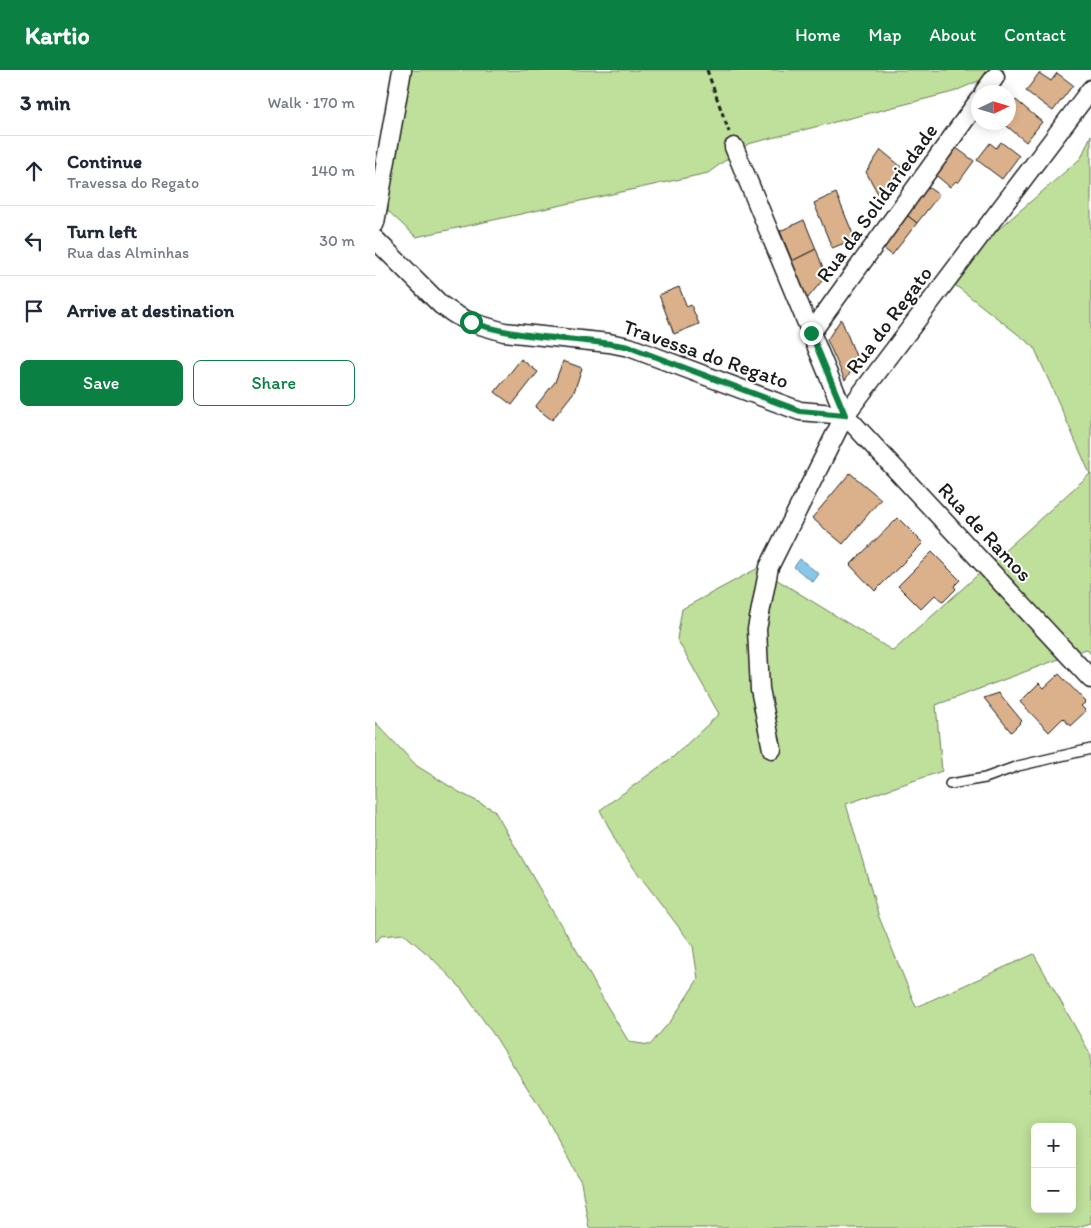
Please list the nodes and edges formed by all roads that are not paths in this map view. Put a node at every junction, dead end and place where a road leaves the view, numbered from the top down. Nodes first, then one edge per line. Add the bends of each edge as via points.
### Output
1 (402, 70) edge
2 (995, 76) dead end
3 (988, 85) edge
4 (1091, 89) edge
5 (971, 111) edge
6 (734, 147) road end
7 (375, 223) edge
8 (375, 239) edge
9 (811, 333) junction
10 (845, 415) junction
11 (1091, 679) edge
12 (772, 749) dead end
13 (1091, 749) edge
14 (950, 784) dead end

1 - 7 street
2 - 3 street
4 - 10 street, Rua do Regato
5 - 9 street, Rua da Solidariedade
6 - 9 street
8 - 10 street, Travessa do Regato via 441,305 471,322 504,332 629,347 800,411
9 - 10 street
10 - 11 street, Rua de Ramos
10 - 12 street, Rua do Regato via 769,567 757,629 760,689
13 - 14 lane via 1018,766 985,778

